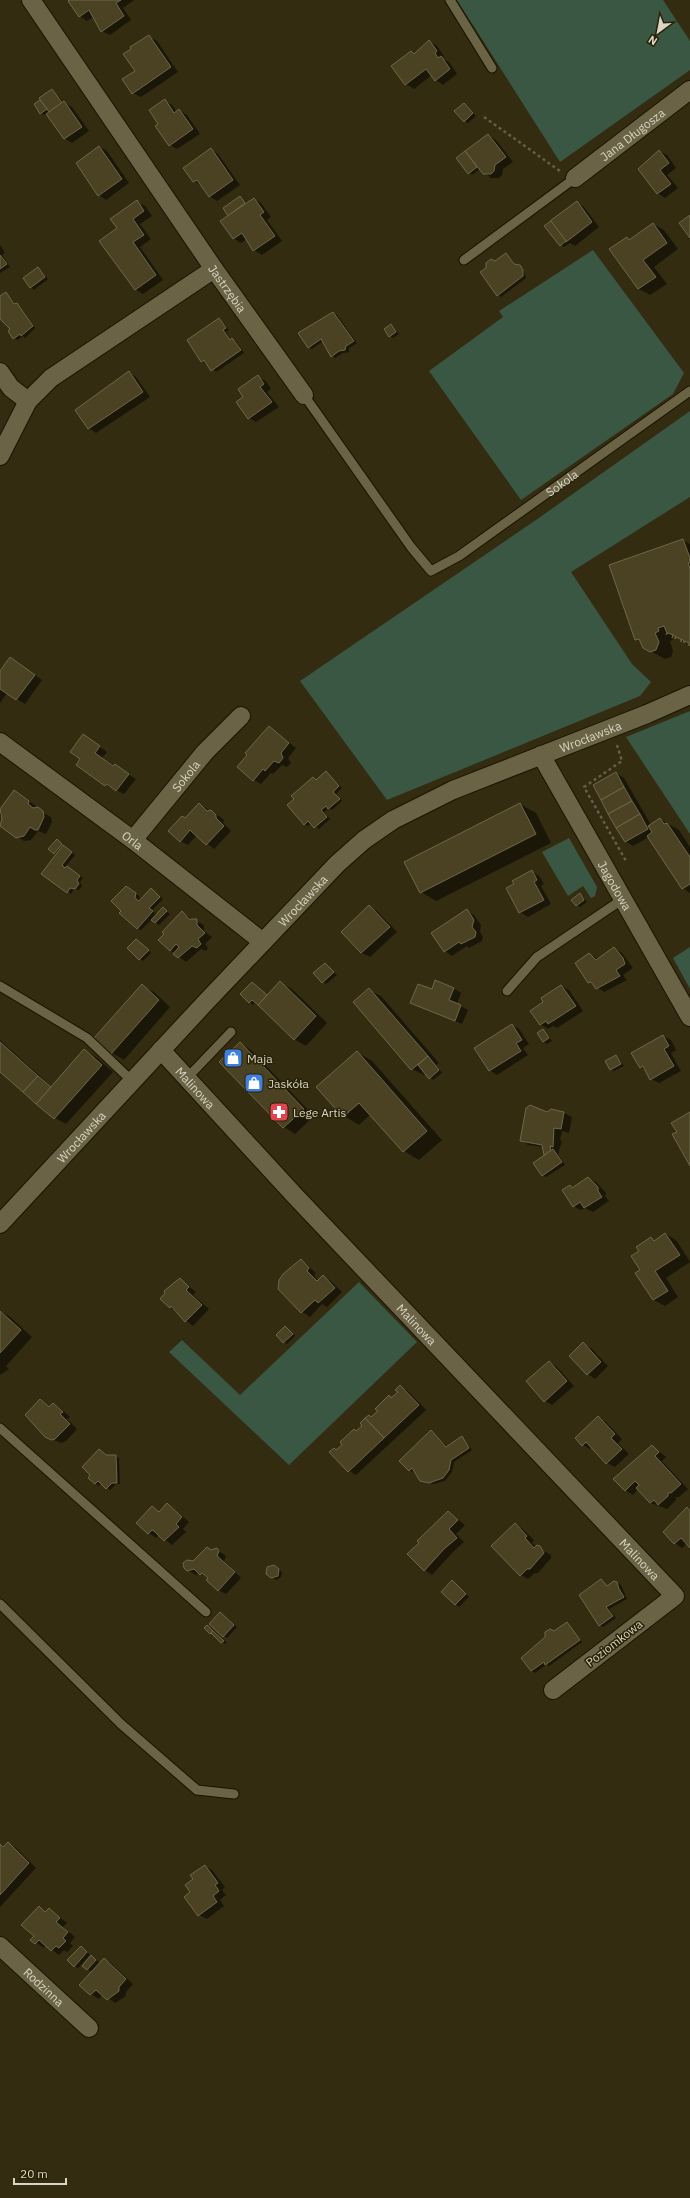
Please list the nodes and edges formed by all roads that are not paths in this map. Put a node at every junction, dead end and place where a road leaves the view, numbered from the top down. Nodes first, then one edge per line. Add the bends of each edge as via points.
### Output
1 (31, 0) edge
2 (450, 0) edge
3 (492, 68) dead end
4 (690, 90) edge
5 (568, 175) joint
6 (464, 260) dead end
7 (214, 269) junction
8 (0, 372) edge
9 (690, 391) edge
10 (304, 395) joint
11 (28, 401) junction
12 (0, 456) edge
13 (431, 571) joint
14 (690, 695) edge
15 (241, 716) dead end
16 (0, 742) edge
17 (541, 755) junction
18 (133, 840) junction
19 (623, 899) junction
20 (263, 942) junction
21 (0, 986) edge
22 (507, 991) dead end
23 (690, 1017) edge
24 (231, 1032) dead end
25 (161, 1050) junction
26 (187, 1078) junction
27 (132, 1081) junction
28 (0, 1224) edge
29 (0, 1428) edge
30 (675, 1596) joint
31 (0, 1604) edge
32 (206, 1612) dead end
33 (553, 1690) dead end
34 (234, 1794) dead end
35 (0, 1946) edge
36 (89, 2028) dead end

1 - 7 street, Jastrzębia
2 - 3 lane
4 - 5 street, Jana Długosza
5 - 6 lane
7 - 10 street, Jastrzębia
7 - 11 street via 51,378
8 - 11 street via 11,388
9 - 13 lane, Sokola via 459,556
10 - 13 lane, Jastrzębia via 411,547
11 - 12 street
14 - 17 street, Wrocławska
15 - 18 street, Sokola via 205,752
16 - 18 street, Orla
17 - 19 street, Jagodowa
17 - 20 street, Wrocławska via 453,790 392,820 337,864
18 - 20 street, Orla
19 - 22 lane via 537,957
19 - 23 street, Jagodowa
20 - 25 street, Wrocławska
21 - 27 lane via 86,1038
24 - 26 lane
25 - 26 street, Malinowa
25 - 27 street, Wrocławska
26 - 30 street, Malinowa via 296,1197
27 - 28 street, Wrocławska
29 - 32 lane
30 - 33 street, Poziomkowa
31 - 34 lane via 122,1724 197,1790
35 - 36 street, Rodzinna

